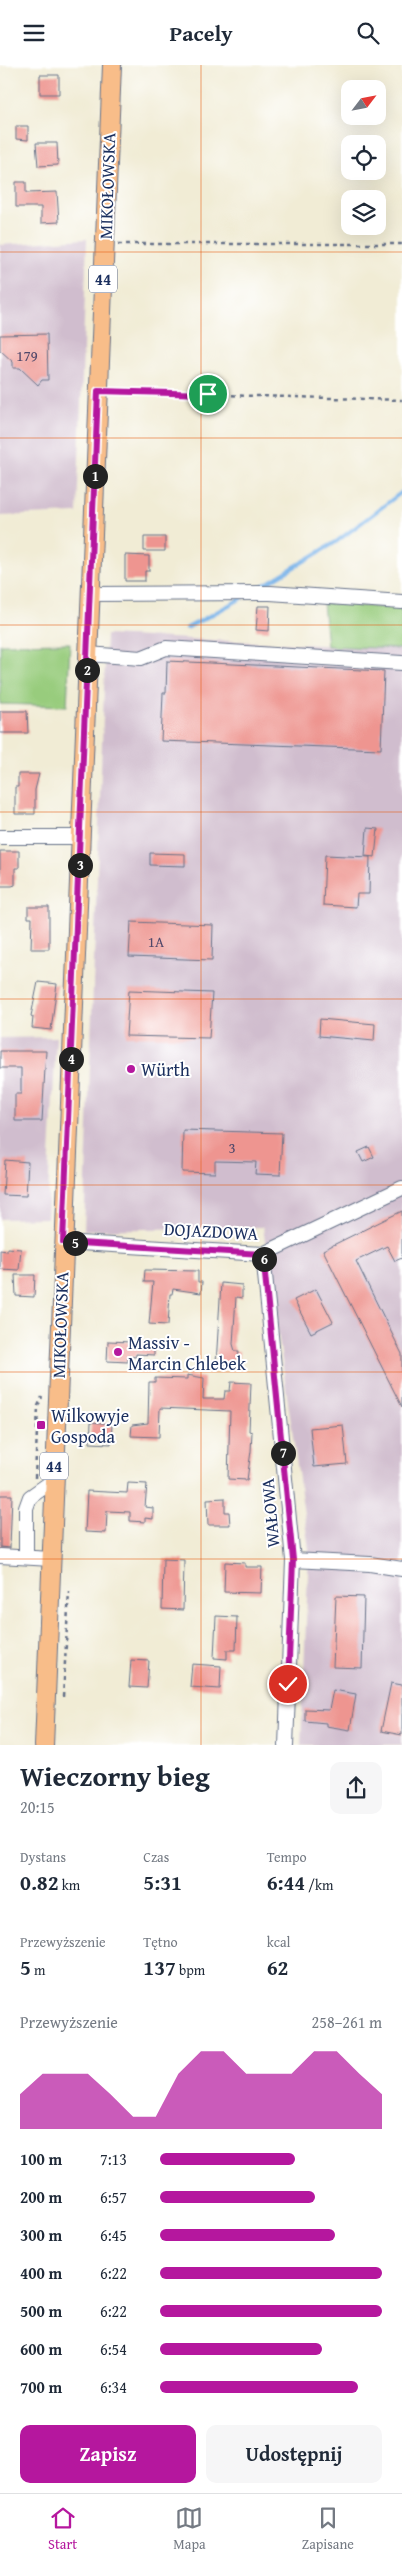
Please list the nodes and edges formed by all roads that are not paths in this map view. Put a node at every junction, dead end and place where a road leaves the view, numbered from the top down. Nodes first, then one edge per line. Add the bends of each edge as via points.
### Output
1 (112, 65) edge
2 (90, 593) junction
3 (402, 602) edge
4 (88, 654) junction
5 (402, 663) edge
6 (0, 837) edge
7 (81, 837) junction
8 (402, 1188) edge
9 (63, 1242) junction
10 (263, 1254) junction
11 (47, 1485) junction
12 (0, 1556) edge
13 (26, 1557) junction
14 (51, 1559) junction
15 (293, 1560) junction
16 (402, 1569) edge
17 (44, 1745) edge
18 (286, 1745) edge

1 - 2 main road, MIKOŁOWSKA / 44
2 - 3 street via 249,594
2 - 4 main road, MIKOŁOWSKA / 44
4 - 5 street via 141,658 166,648
4 - 7 main road, MIKOŁOWSKA / 44
6 - 7 street
7 - 9 main road, MIKOŁOWSKA / 44
8 - 10 street, DOJAZDOWA
9 - 10 street, DOJAZDOWA
9 - 11 main road, MIKOŁOWSKA / 44
10 - 15 street, WAŁOWA
11 - 13 street via 30,1497 26,1508
11 - 14 main road, MIKOŁOWSKA / 44
12 - 13 street
13 - 14 street
14 - 17 main road, MIKOŁOWSKA / 44
15 - 16 street, WAŁOWA
15 - 18 street, WAŁOWA

